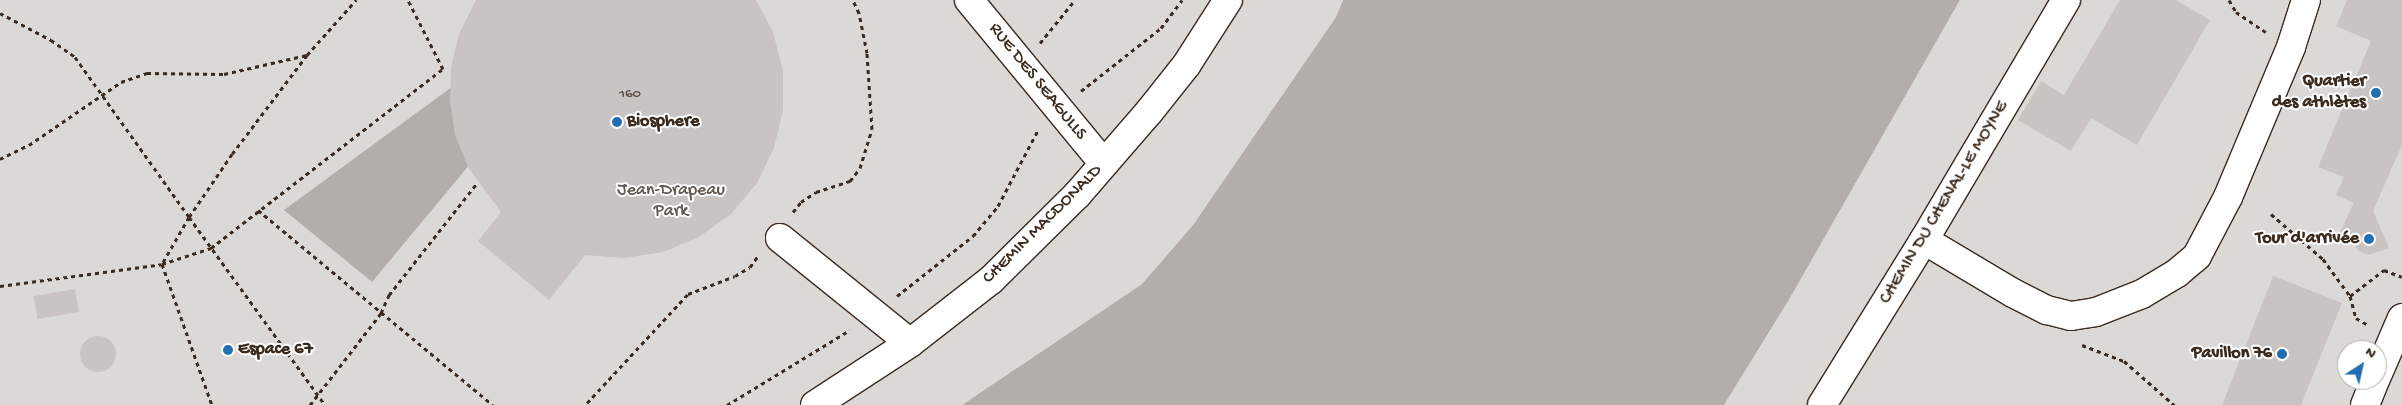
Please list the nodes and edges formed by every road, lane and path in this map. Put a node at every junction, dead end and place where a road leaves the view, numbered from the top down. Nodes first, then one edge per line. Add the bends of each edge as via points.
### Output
1 (356, 0) edge
2 (408, 0) edge
3 (853, 0) edge
4 (969, 0) edge
5 (1075, 0) edge
6 (1182, 0) edge
7 (1228, 0) edge
8 (2066, 0) edge
9 (2229, 0) edge
10 (2306, 0) edge
11 (0, 13) edge
12 (2291, 46) junction
13 (307, 56) junction
14 (1019, 62) junction
15 (103, 95) junction
16 (1076, 96) dead end
17 (1043, 123) dead end
18 (0, 159) edge
19 (1104, 164) junction
20 (477, 182) dead end
21 (258, 210) junction
22 (2271, 214) dead end
23 (189, 217) junction
24 (776, 236) junction
25 (1924, 240) junction
26 (211, 248) junction
27 (162, 264) junction
28 (2402, 277) edge
29 (0, 286) edge
30 (2350, 296) junction
31 (381, 313) junction
32 (874, 315) junction
33 (2402, 318) edge
34 (2370, 326) dead end
35 (910, 343) junction
36 (2078, 344) dead end
37 (2387, 353) edge
38 (2371, 390) edge
39 (317, 394) junction
40 (587, 403) dead end
41 (212, 405) edge
42 (310, 405) edge
43 (325, 405) edge
44 (493, 405) edge
45 (727, 405) edge
46 (815, 405) edge
47 (1822, 405) edge
48 (2174, 405) edge
49 (2364, 405) edge

1 - 13 path
2 - 21 path via 443,69
3 - 24 path via 859,12 867,53 872,128 860,168 850,181 816,192 801,202
4 - 14 street, RUE DES SEAGULLS
5 - 14 path via 1048,34
6 - 16 path via 1161,28
7 - 19 street, CHEMIN MACDONALD via 1187,64
8 - 25 street, CHEMIN DU CHENAL-LE MOYNE
9 - 12 path via 2236,12 2252,25
10 - 12 street
11 - 15 path via 51,40 75,57
12 - 25 street via 2228,196 2197,256 2177,273 2142,294 2096,312 2071,316 2046,310
13 - 15 path via 224,74 147,73 121,82
13 - 23 path via 232,154
14 - 19 street, RUE DES SEAGULLS
15 - 18 path via 29,145
15 - 23 path
17 - 32 path via 998,206 973,236
19 - 35 street, CHEMIN MACDONALD via 991,280
20 - 31 path via 389,295
21 - 26 path
21 - 31 path
22 - 30 path via 2322,259
23 - 26 path
23 - 27 path
24 - 32 street
24 - 40 path via 750,267 688,294
25 - 47 street, CHEMIN DU CHENAL-LE MOYNE
26 - 27 path
26 - 39 path
27 - 29 path
27 - 41 path
28 - 30 path via 2384,270
30 - 34 path via 2356,318
31 - 39 path
31 - 44 path
32 - 35 street
32 - 45 path
33 - 37 street
35 - 46 street, CHEMIN MACDONALD
36 - 48 path via 2124,361
38 - 49 street
39 - 42 path
39 - 43 path

